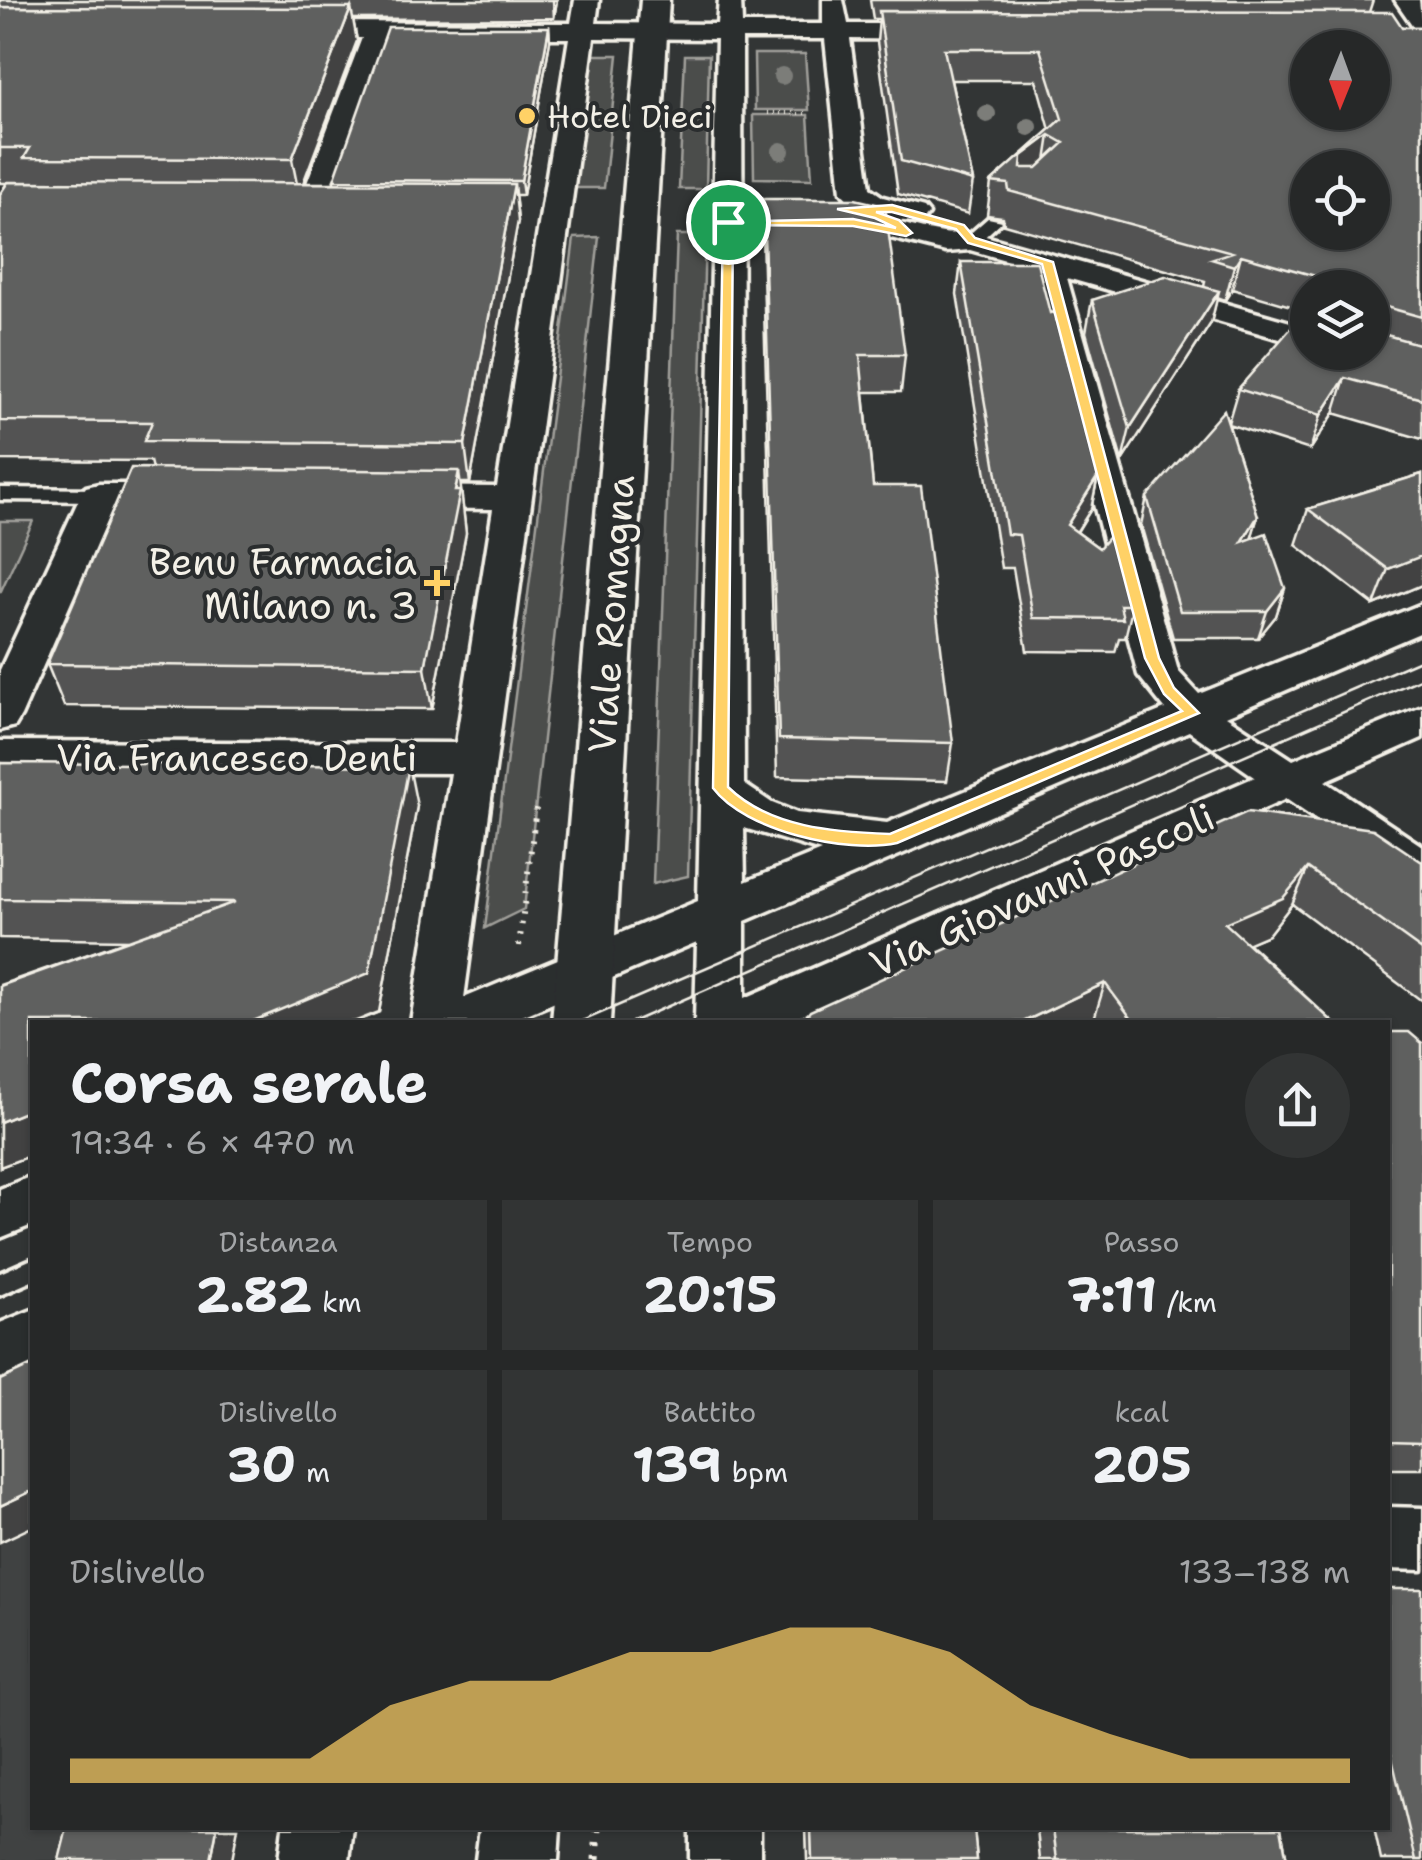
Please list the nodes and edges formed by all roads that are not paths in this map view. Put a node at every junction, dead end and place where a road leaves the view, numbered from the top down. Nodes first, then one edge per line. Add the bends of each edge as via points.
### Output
1 (587, 0) edge
2 (730, 0) edge
3 (832, 0) edge
4 (1407, 0) edge
5 (654, 16) edge
6 (1416, 28) edge
7 (269, 30) edge
8 (377, 30) junction
9 (582, 31) junction
10 (730, 32) junction
11 (835, 32) junction
12 (977, 32) edge
13 (353, 207) edge
14 (842, 209) junction
15 (803, 216) joint
16 (899, 221) junction
17 (1047, 262) junction
18 (1290, 332) edge
19 (0, 494) edge
20 (99, 494) junction
21 (214, 496) edge
22 (366, 497) edge
23 (513, 498) junction
24 (1422, 616) edge
25 (1192, 713) junction
26 (0, 716) edge
27 (1422, 722) edge
28 (0, 756) edge
29 (474, 758) junction
30 (1290, 781) junction
31 (721, 788) junction
32 (892, 840) junction
33 (1422, 869) edge
34 (720, 912) junction
35 (582, 996) edge
36 (436, 1020) edge
37 (468, 1020) edge
38 (720, 1020) edge
39 (744, 1020) edge
40 (30, 1201) edge
41 (0, 1214) edge
42 (30, 1338) edge
43 (0, 1351) edge
44 (1390, 1538) edge
45 (1422, 1539) edge
46 (318, 1830) edge
47 (520, 1830) edge
48 (725, 1830) edge
49 (314, 1860) edge
50 (518, 1860) edge
51 (725, 1860) edge

1 - 9 street
2 - 10 street
3 - 11 street
4 - 6 street
5 - 9 street
5 - 10 street
5 - 35 main road, Viale Romagna
7 - 8 street
8 - 9 street
8 - 13 street via 303,207
9 - 23 street via 541,208
10 - 11 street
10 - 31 street via 743,222
11 - 12 street
11 - 16 street via 856,192
14 - 15 lane
14 - 16 lane
14 - 16 lane
15 - 16 street
16 - 17 street via 946,243 983,231
17 - 18 street
17 - 25 street via 1152,658 1169,691
19 - 20 lane
20 - 21 street
20 - 26 street
22 - 23 street
23 - 29 street
24 - 25 street
25 - 30 street
25 - 32 street
27 - 30 street, Via Giovanni Pascoli
28 - 29 street, Via Francesco Denti
29 - 36 street
30 - 33 street
30 - 39 street, Via Giovanni Pascoli
31 - 32 street via 778,825
31 - 34 street
32 - 34 street
34 - 35 street
34 - 38 street
35 - 37 street
40 - 41 street
42 - 43 street
44 - 45 street
46 - 49 street
47 - 50 main road
48 - 51 street

